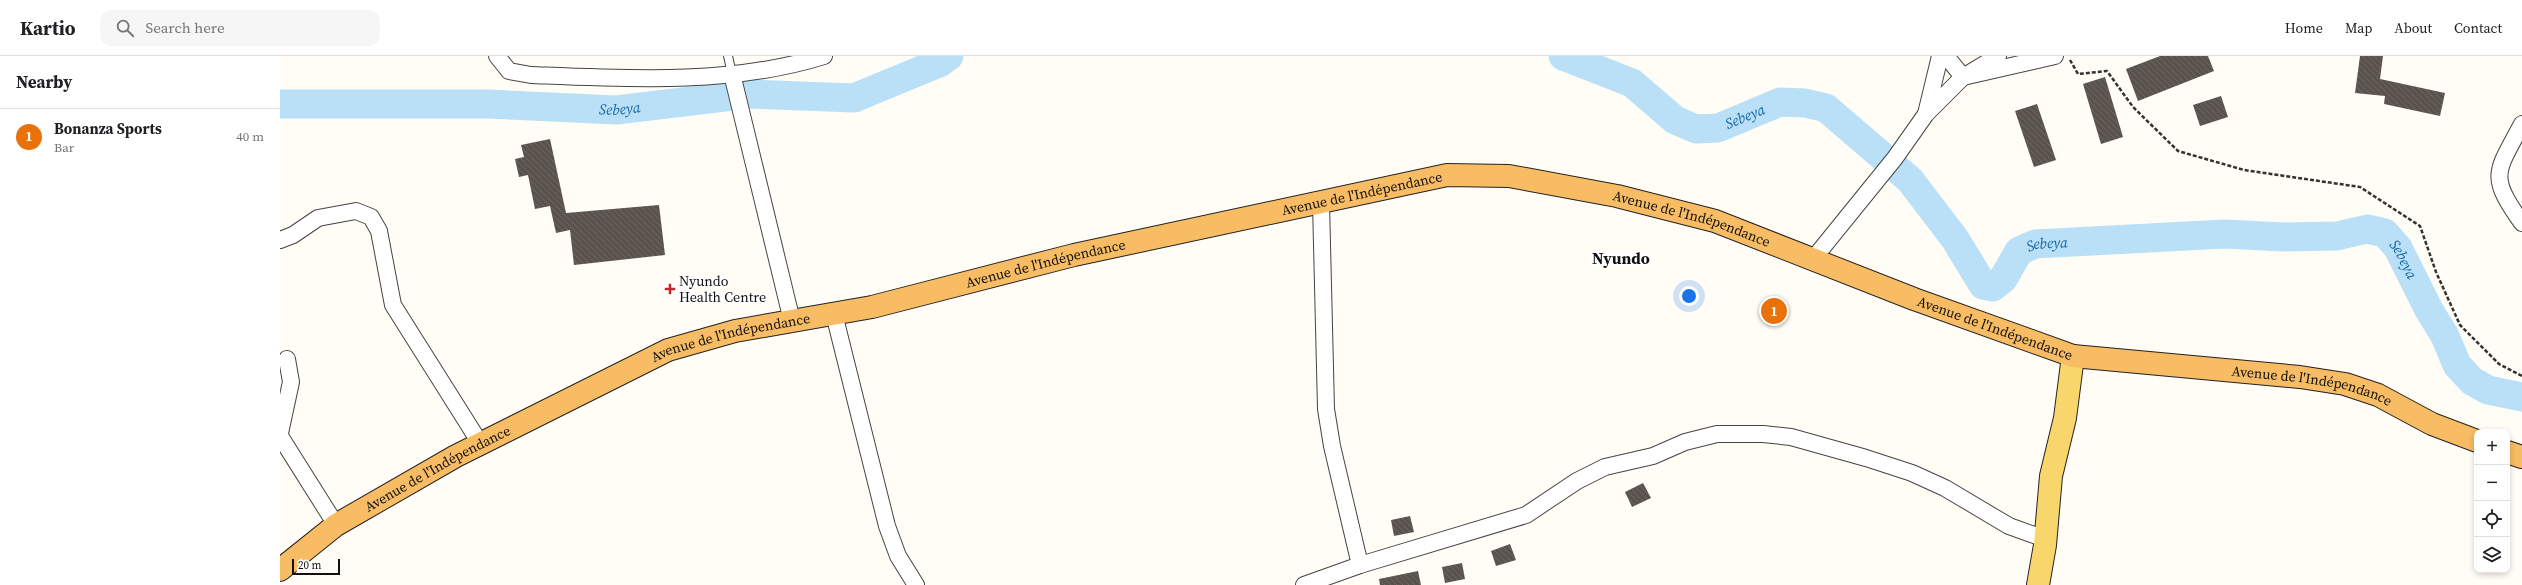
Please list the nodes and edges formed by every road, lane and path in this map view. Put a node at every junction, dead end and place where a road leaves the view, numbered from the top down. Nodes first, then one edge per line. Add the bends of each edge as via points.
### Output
1 (497, 56) edge
2 (728, 56) edge
3 (824, 56) edge
4 (1940, 56) edge
5 (1946, 56) edge
6 (1998, 56) edge
7 (2055, 56) edge
8 (2068, 56) edge
9 (1963, 77) junction
10 (734, 81) junction
11 (1926, 114) junction
12 (2522, 124) edge
13 (1321, 203) junction
14 (2522, 223) edge
15 (280, 240) edge
16 (1814, 258) junction
17 (834, 314) junction
18 (792, 321) junction
19 (2073, 356) junction
20 (287, 359) dead end
21 (2522, 376) edge
22 (280, 433) edge
23 (280, 436) edge
24 (2474, 440) edge
25 (480, 444) junction
26 (2510, 453) edge
27 (2522, 457) edge
28 (336, 525) junction
29 (2045, 539) junction
30 (1360, 565) junction
31 (280, 570) edge
32 (916, 585) edge
33 (1304, 585) edge
34 (2038, 585) edge

1 - 10 street via 510,71 532,75 667,77
2 - 10 lane
3 - 10 street via 745,74
4 - 11 street
5 - 9 street
6 - 9 street
7 - 9 street
8 - 21 path via 2078,74 2107,70 2133,107 2178,151 2244,170 2360,187 2420,226 2436,272 2460,325 2499,364
9 - 11 street
10 - 18 street
11 - 16 street via 1882,175
12 - 14 street via 2498,173 2500,188
13 - 16 highway, Avenue de l'Indépendance via 1447,175 1509,176 1617,196 1714,221
13 - 17 highway, Avenue de l'Indépendance via 1074,255 872,307
13 - 30 street via 1326,409 1332,446
15 - 25 street via 293,236 318,218 356,211 370,217 380,231 393,305
16 - 19 highway, Avenue de l'Indépendance via 1914,299
17 - 18 highway, Avenue de l'Indépendance
17 - 32 street via 887,526 898,556
18 - 25 highway, Avenue de l'Indépendance via 735,332 668,350
19 - 24 highway, Avenue de l'Indépendance via 2300,377 2345,384 2378,395 2432,424
19 - 29 main road via 2065,418 2053,465
20 - 22 street via 290,382
23 - 28 street
25 - 28 highway, Avenue de l'Indépendance
26 - 27 highway
28 - 31 highway, Avenue de l'Indépendance
29 - 30 street via 2009,526 1945,488 1912,473 1859,456 1791,437 1717,434 1685,442 1653,456 1605,467 1577,481 1526,515
29 - 34 main road
30 - 33 street

